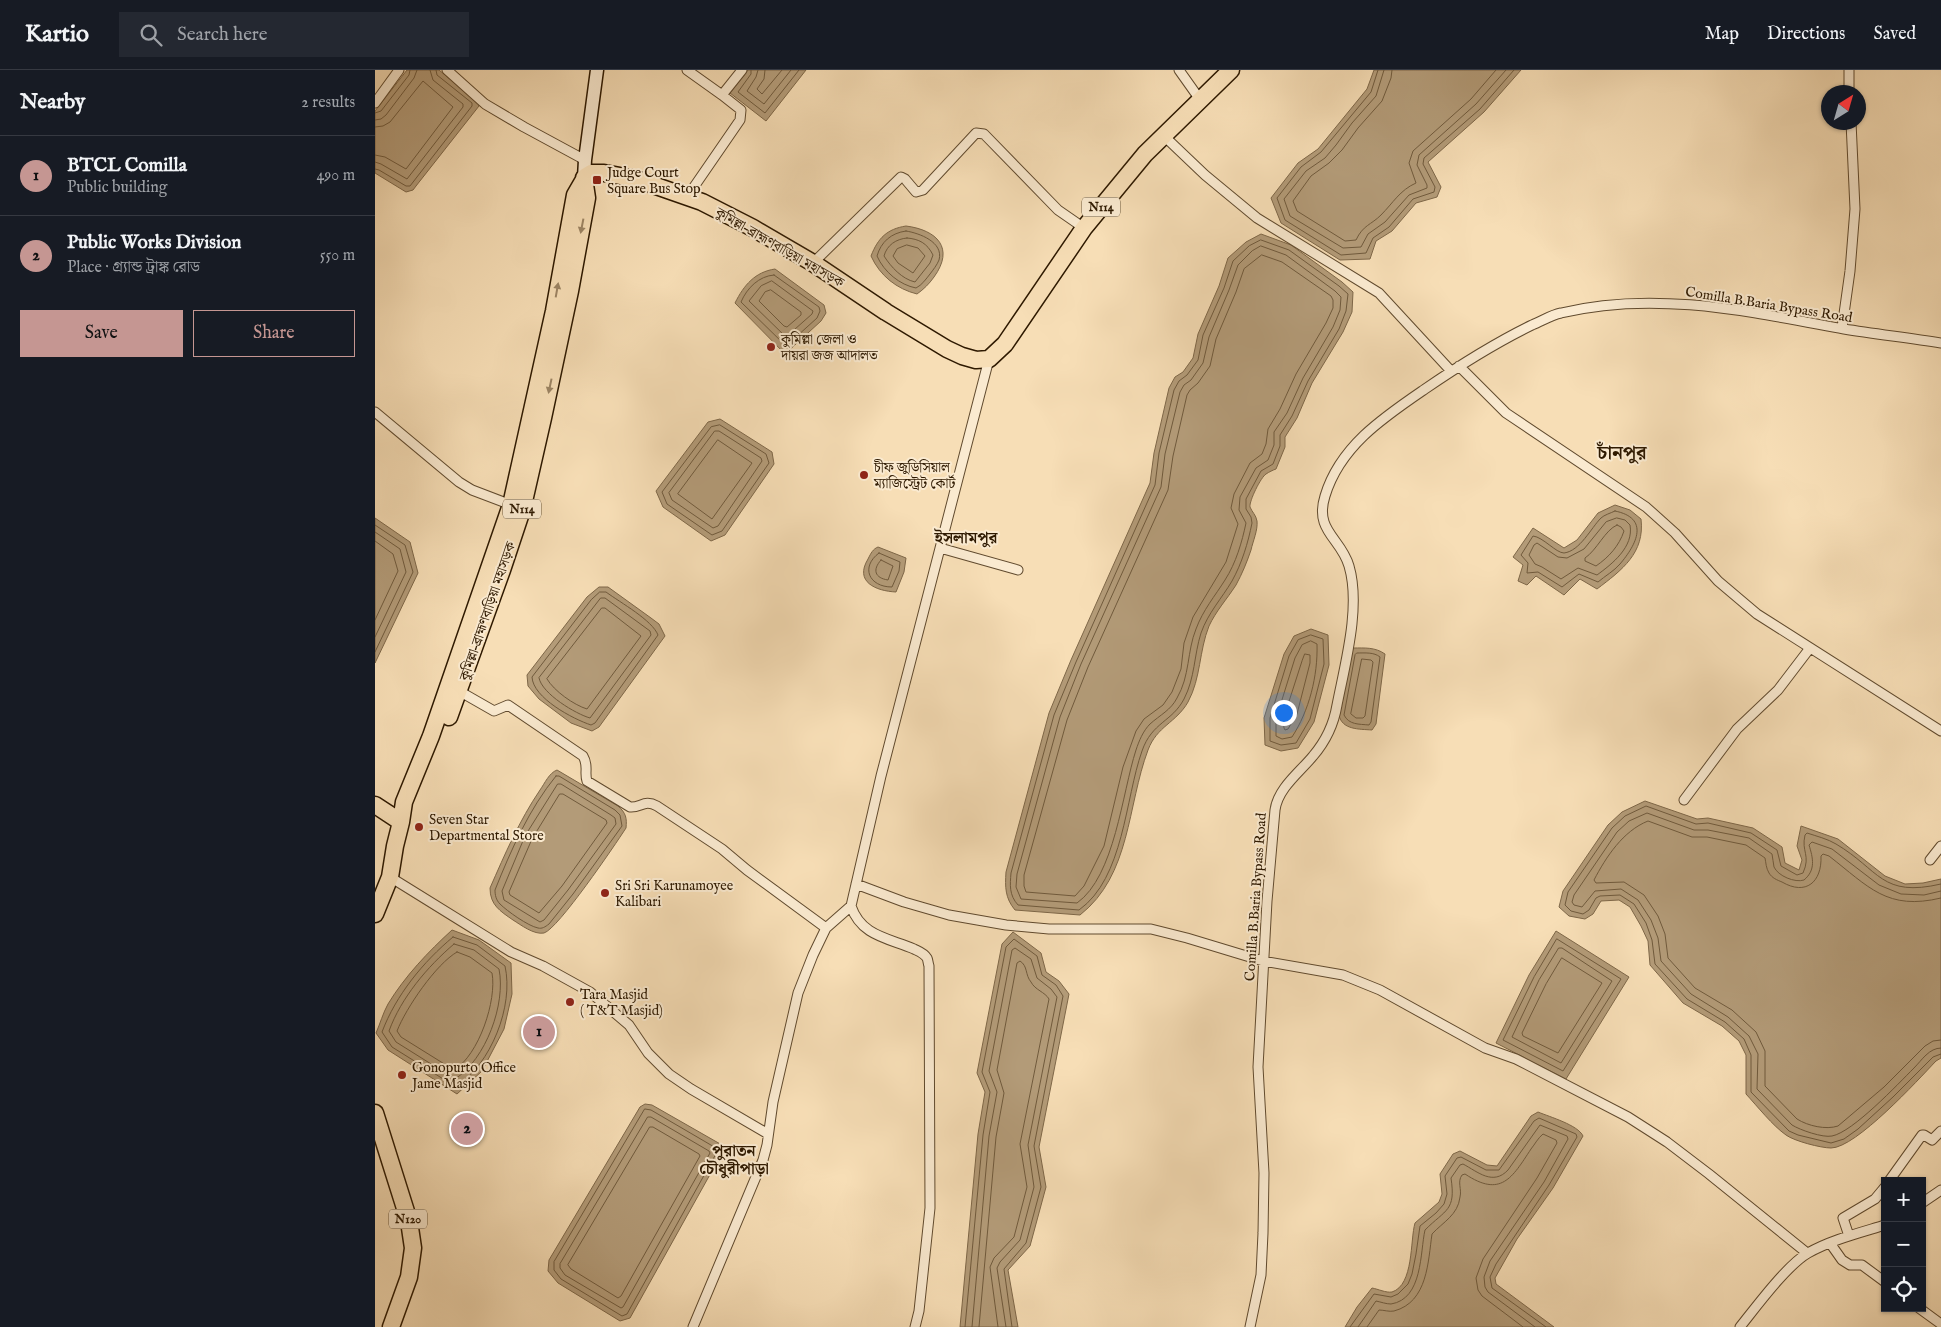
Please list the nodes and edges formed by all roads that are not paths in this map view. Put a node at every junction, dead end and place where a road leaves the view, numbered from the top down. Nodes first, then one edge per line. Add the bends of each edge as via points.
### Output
1 (399, 70) edge
2 (447, 70) edge
3 (597, 70) edge
4 (687, 70) edge
5 (742, 70) edge
6 (1179, 70) edge
7 (1231, 70) edge
8 (1849, 70) edge
9 (1849, 85) edge
10 (722, 95) junction
11 (1201, 101) junction
12 (375, 103) edge
13 (1851, 130) edge
14 (1163, 135) junction
15 (585, 160) junction
16 (584, 178) junction
17 (687, 197) junction
18 (1084, 228) junction
19 (813, 263) junction
20 (1842, 328) junction
21 (1941, 343) edge
22 (989, 359) junction
23 (1455, 369) junction
24 (375, 412) edge
25 (516, 507) junction
26 (940, 548) junction
27 (1018, 570) dead end
28 (1810, 648) junction
29 (459, 691) junction
30 (1941, 731) edge
31 (1684, 800) dead end
32 (375, 805) edge
33 (401, 822) junction
34 (1941, 846) edge
35 (1930, 860) dead end
36 (390, 877) junction
37 (856, 884) junction
38 (851, 906) junction
39 (375, 914) edge
40 (825, 928) junction
41 (1263, 961) junction
42 (375, 1113) edge
43 (1941, 1131) edge
44 (768, 1134) junction
45 (1892, 1177) edge
46 (1941, 1190) edge
47 (1881, 1191) edge
48 (1926, 1200) edge
49 (1881, 1226) edge
50 (1849, 1236) junction
51 (1830, 1243) junction
52 (1807, 1253) junction
53 (1881, 1279) edge
54 (1924, 1312) edge
55 (1941, 1324) edge
56 (391, 1327) edge
57 (693, 1327) edge
58 (915, 1327) edge
59 (1249, 1327) edge
60 (1740, 1327) edge

1 - 12 street
2 - 15 street via 485,104
3 - 15 street
4 - 10 street
5 - 10 street
6 - 11 street
7 - 11 highway, N114
8 - 9 street
10 - 17 street via 741,110 740,120
11 - 14 highway, N114
13 - 20 street via 1855,210
14 - 18 highway, N114
14 - 23 street via 1257,218 1379,293
15 - 16 street
16 - 17 highway, কুমিল্লা–ব্রাহ্মণবাড়িয়া মহাসড়ক via 591,173 604,173 636,179
16 - 25 highway, কুমিল্লা–ব্রাহ্মণবাড়িয়া মহাসড়ক / N114 via 587,198 569,264 543,418
17 - 19 highway, কুমিল্লা–ব্রাহ্মণবাড়িয়া মহাসড়ক via 753,228
18 - 19 street via 1058,210 984,134 976,133 923,190 916,192 901,177
18 - 22 highway, N114 via 1005,344
19 - 22 highway, কুমিল্লা–ব্রাহ্মণবাড়িয়া মহাসড়ক via 947,349 976,360
20 - 21 street, Comilla B.Baria Bypass Road
20 - 23 street, Comilla B.Baria Bypass Road via 1695,305 1621,304 1559,313 1491,346
22 - 26 street
23 - 28 street via 1505,413 1645,507 1757,614
23 - 41 street, Comilla B.Baria Bypass Road via 1361,437 1341,463 1325,495 1321,512 1330,537 1349,567 1354,607 1331,724 1315,754 1276,801
24 - 25 street via 459,482
25 - 29 highway, কুমিল্লা–ব্রাহ্মণবাড়িয়া মহাসড়ক / N114
25 - 33 highway, N114 via 404,802
26 - 27 street
26 - 37 street
28 - 30 street
28 - 31 street via 1778,690 1737,729
29 - 33 highway, কুমিল্লা–ব্রাহ্মণবাড়িয়া মহাসড়ক / N114 via 414,806
29 - 40 street via 494,711 508,705 526,716 583,756 587,781 629,806 645,802 657,806 722,849
32 - 33 highway
33 - 36 highway
34 - 35 street
36 - 39 highway
36 - 44 street via 511,952 590,992 629,1024 648,1053 669,1074
37 - 38 street
37 - 41 street via 949,915 1049,929 1151,930
38 - 40 street
38 - 58 street via 862,926 885,940 921,952 929,966 930,1208
40 - 44 street via 798,993
41 - 52 street via 1343,976 1380,990 1485,1048 1516,1059 1627,1117 1667,1142
41 - 59 street, Comilla B.Baria Bypass Road via 1258,1067 1264,1173 1263,1233 1261,1276
42 - 56 highway, N120 via 409,1221 413,1248 409,1277
43 - 45 street via 1932,1140 1922,1135
44 - 57 street via 763,1160
46 - 48 street
47 - 50 street via 1871,1202 1843,1218
49 - 50 street
50 - 51 street
51 - 52 street
51 - 53 street via 1846,1263 1862,1265
52 - 60 street via 1795,1262
54 - 55 street

